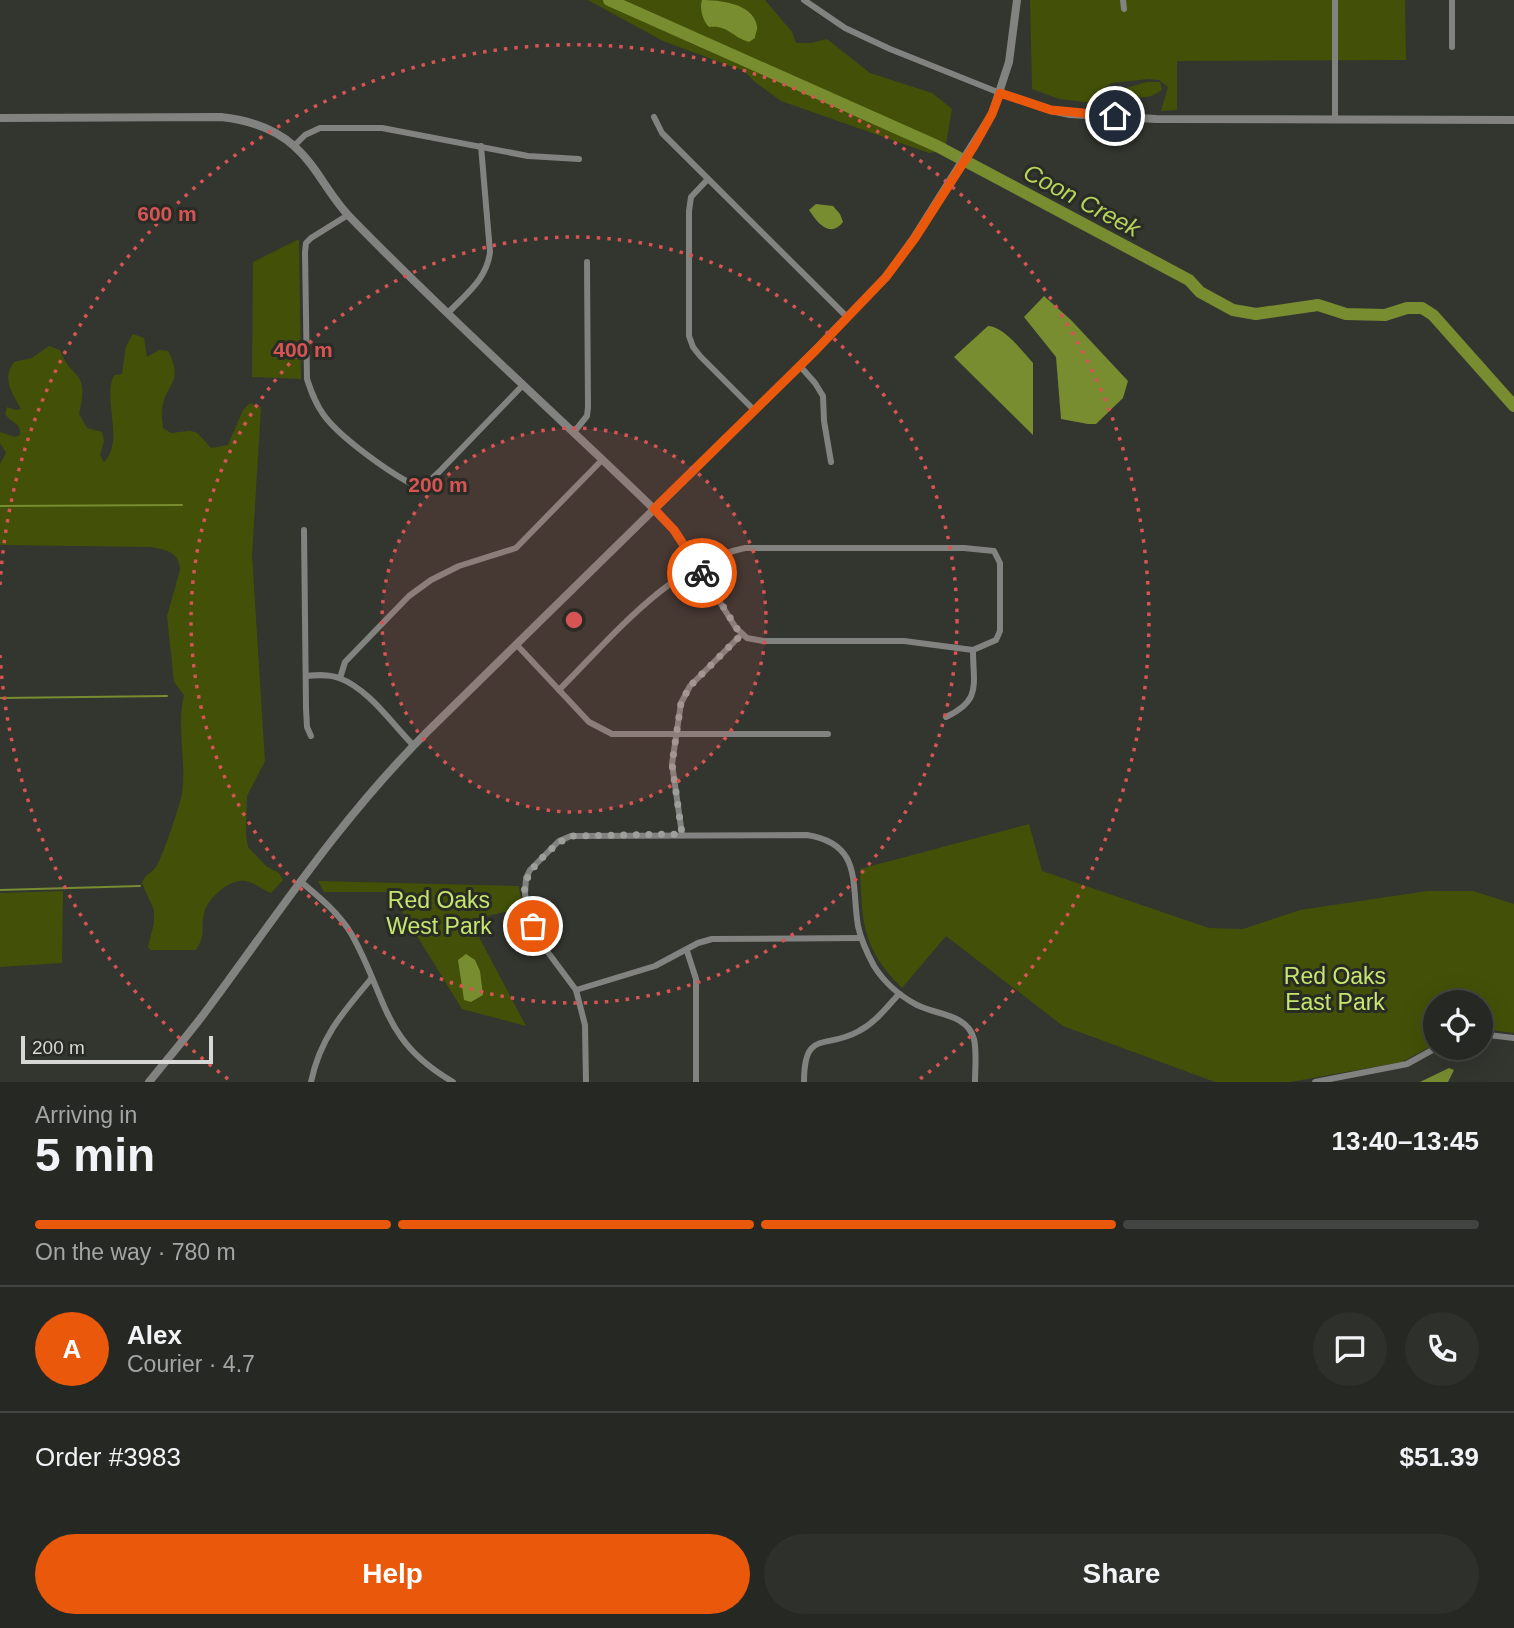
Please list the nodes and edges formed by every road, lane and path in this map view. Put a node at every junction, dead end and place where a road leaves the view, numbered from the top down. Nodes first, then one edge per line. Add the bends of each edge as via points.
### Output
1 (804, 0) edge
2 (1017, 0) edge
3 (1123, 0) edge
4 (1335, 0) edge
5 (1452, 0) edge
6 (1124, 9) dead end
7 (1452, 47) dead end
8 (1000, 93) junction
9 (654, 117) dead end
10 (0, 118) edge
11 (1335, 120) junction
12 (1514, 120) edge
13 (294, 146) junction
14 (481, 146) junction
15 (579, 159) dead end
16 (708, 179) junction
17 (348, 215) junction
18 (587, 262) dead end
19 (448, 313) junction
20 (848, 318) junction
21 (800, 366) junction
22 (523, 385) junction
23 (754, 410) junction
24 (574, 432) junction
25 (601, 461) junction
26 (831, 462) dead end
27 (654, 509) junction
28 (304, 530) dead end
29 (698, 567) junction
30 (741, 635) junction
31 (516, 644) junction
32 (974, 650) junction
33 (306, 676) junction
34 (340, 678) junction
35 (559, 690) junction
36 (946, 717) dead end
37 (675, 734) junction
38 (828, 734) dead end
39 (311, 736) dead end
40 (414, 746) junction
41 (682, 834) junction
42 (300, 881) junction
43 (861, 938) junction
44 (687, 950) junction
45 (372, 979) junction
46 (576, 989) junction
47 (899, 994) junction
48 (1493, 1036) edge
49 (1514, 1038) edge
50 (1423, 1055) edge
51 (149, 1082) edge
52 (311, 1082) edge
53 (453, 1082) edge
54 (586, 1082) edge
55 (696, 1082) edge
56 (804, 1082) edge
57 (975, 1082) edge
58 (1315, 1082) edge

1 - 8 street via 845,28
2 - 8 street via 1013,43
3 - 6 street
4 - 11 street
5 - 7 street
8 - 11 street via 1070,114
8 - 20 street via 974,146 900,258
9 - 16 street via 662,133
10 - 13 street via 221,117 260,125
11 - 12 street
13 - 14 street via 312,130 333,127 382,128
13 - 17 street
14 - 15 street via 527,156
14 - 19 street via 488,266
16 - 20 street
16 - 23 street via 691,197 689,336 700,356
17 - 19 street
17 - 22 street via 306,243 304,265 307,379 324,416 340,432 418,487 439,472
18 - 24 street via 588,407 587,416
19 - 22 street
20 - 21 street
21 - 23 street
21 - 26 street via 823,396
22 - 24 street
23 - 27 street
24 - 25 street
25 - 27 street
25 - 34 street via 516,548 459,566 409,596 345,662
27 - 29 street
27 - 31 street
28 - 33 street
29 - 30 street
29 - 32 street via 745,548 994,551 1000,563 1000,631 996,640
29 - 35 street via 656,594
30 - 32 street via 754,641 904,641
30 - 37 street via 690,686 681,703
31 - 35 street
31 - 40 street
32 - 36 street via 973,692 969,701
33 - 34 street
33 - 39 street
34 - 40 street via 365,695
35 - 37 street via 601,730
37 - 38 street
37 - 41 street via 672,764
40 - 42 street via 344,822
41 - 43 street via 807,835 826,840 846,856 853,873
41 - 46 street via 571,836 559,841 530,870 525,885 533,926
42 - 45 street via 340,917
42 - 51 street via 197,1024
43 - 44 street via 719,938
43 - 47 street via 877,971
44 - 46 street via 656,965
44 - 55 street via 696,979
45 - 52 street via 325,1038
45 - 53 street via 394,1030 408,1048
46 - 54 street via 585,1025
47 - 56 street via 857,1032 816,1044 806,1055
47 - 57 street via 953,1017 970,1031
48 - 49 street
50 - 58 street via 1407,1064

